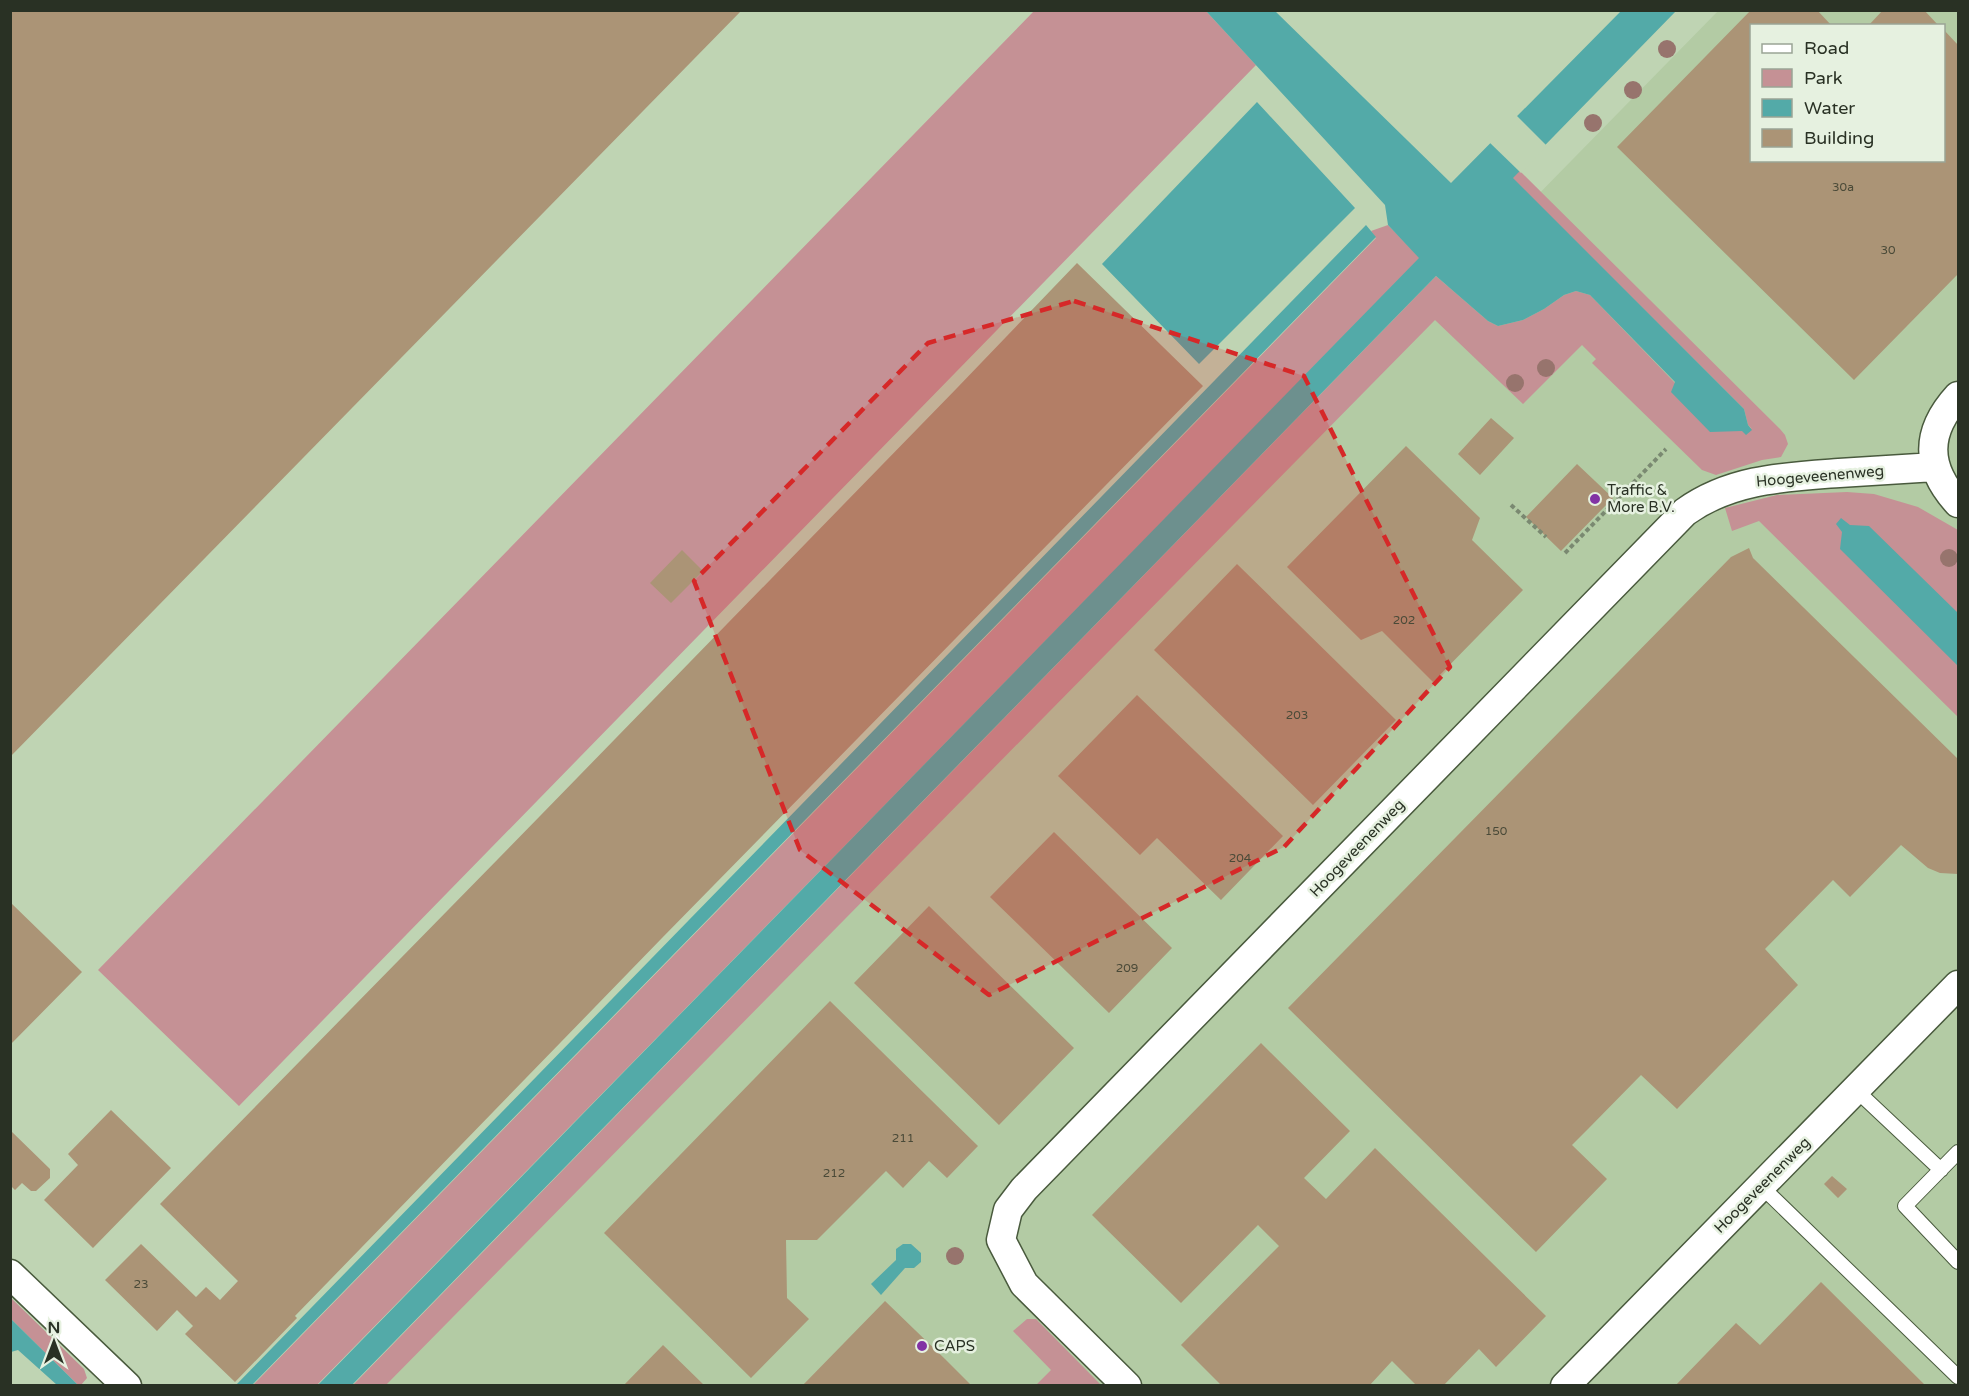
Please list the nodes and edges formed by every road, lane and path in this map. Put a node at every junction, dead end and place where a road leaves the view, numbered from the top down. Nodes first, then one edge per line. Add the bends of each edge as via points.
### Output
1 (1959, 396) edge
2 (1666, 449) dead end
3 (1935, 467) junction
4 (1959, 503) edge
5 (1511, 505) dead end
6 (1546, 537) dead end
7 (1565, 553) dead end
8 (1959, 985) edge
9 (1856, 1090) junction
10 (1959, 1152) edge
11 (1941, 1170) junction
12 (1761, 1186) junction
13 (1959, 1262) edge
14 (10, 1275) edge
15 (1959, 1377) edge
16 (128, 1386) edge
17 (1127, 1386) edge
18 (1565, 1386) edge

1 - 3 street via 1936,430
2 - 7 path
3 - 4 street via 1940,480
3 - 17 street, Hoogeveenenweg via 1764,480 1719,492 1685,512 1024,1189 1008,1210 1001,1240 1024,1284
5 - 6 path
8 - 9 street, Hoogeveenenweg
9 - 11 lane
9 - 12 street, Hoogeveenenweg
10 - 11 lane
11 - 13 lane via 1905,1206
12 - 15 lane
12 - 18 street, Hoogeveenenweg
14 - 16 street

